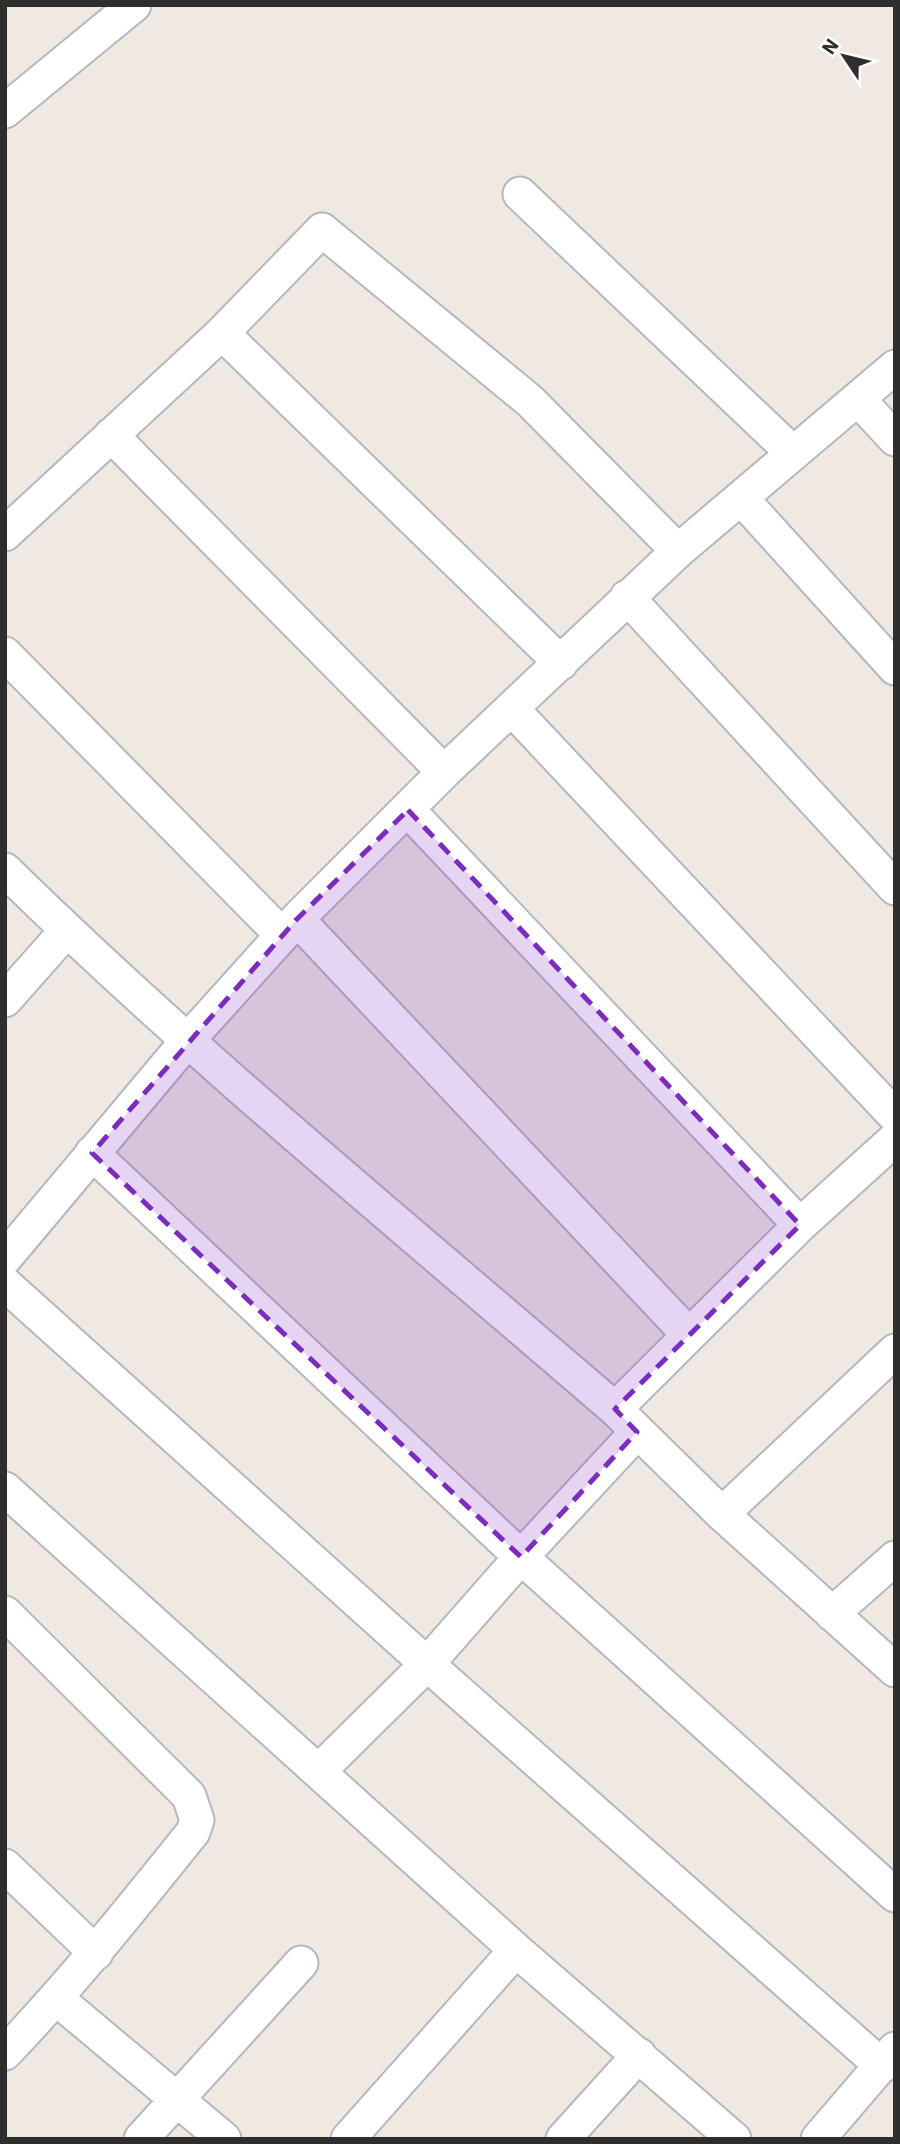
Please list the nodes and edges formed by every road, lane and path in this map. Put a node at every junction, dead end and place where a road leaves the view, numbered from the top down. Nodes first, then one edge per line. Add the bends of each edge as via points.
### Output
1 (134, 5) edge
2 (5, 111) edge
3 (520, 194) dead end
4 (222, 333) junction
5 (895, 367) edge
6 (858, 399) junction
7 (111, 435) junction
8 (895, 439) edge
9 (793, 453) junction
10 (741, 498) junction
11 (5, 534) edge
12 (678, 551) junction
13 (628, 597) junction
14 (5, 654) edge
15 (561, 663) junction
16 (895, 668) edge
17 (512, 709) junction
18 (444, 772) junction
19 (408, 810) junction
20 (5, 870) edge
21 (895, 888) edge
22 (290, 927) junction
23 (66, 930) junction
24 (5, 1000) edge
25 (188, 1040) junction
26 (895, 1116) edge
27 (895, 1139) edge
28 (92, 1153) junction
29 (800, 1225) junction
30 (5, 1258) edge
31 (5, 1284) edge
32 (688, 1334) junction
33 (895, 1351) edge
34 (626, 1421) junction
35 (5, 1489) edge
36 (722, 1514) junction
37 (521, 1557) junction
38 (895, 1558) edge
39 (5, 1613) edge
40 (832, 1614) junction
41 (426, 1664) junction
42 (895, 1670) edge
43 (319, 1771) junction
44 (5, 1866) edge
45 (895, 1895) edge
46 (516, 1950) junction
47 (96, 1953) junction
48 (301, 1963) dead end
49 (57, 1999) junction
50 (5, 2053) edge
51 (639, 2055) junction
52 (889, 2058) edge
53 (177, 2100) junction
54 (141, 2139) edge
55 (224, 2139) edge
56 (348, 2139) edge
57 (563, 2139) edge
58 (734, 2139) edge
59 (818, 2139) edge

1 - 2 street
3 - 9 street
4 - 7 street
4 - 12 street via 322,230 530,401
4 - 15 street
5 - 6 street
6 - 8 street
6 - 9 street
7 - 11 street
7 - 18 street
9 - 10 street
10 - 12 street
10 - 16 street
12 - 13 street
13 - 15 street
13 - 21 street
14 - 22 street
15 - 17 street
17 - 18 street
17 - 26 street
18 - 19 street
19 - 22 street
19 - 29 street
20 - 23 street
22 - 25 street
22 - 32 street
23 - 24 street
23 - 25 street
25 - 28 street
25 - 34 street
27 - 29 street
28 - 30 street
28 - 37 street
29 - 32 street
31 - 41 street
32 - 34 street
33 - 36 street
34 - 36 street
34 - 37 street
35 - 43 street
36 - 40 street
37 - 41 street
37 - 45 street
38 - 40 street
39 - 47 street via 194,1806 197,1820 193,1832
40 - 42 street
41 - 43 street
41 - 52 street
43 - 46 street
44 - 47 street
46 - 51 street
46 - 56 street
47 - 49 street
48 - 53 street
49 - 50 street
49 - 53 street
51 - 57 street
51 - 58 street
52 - 59 street
53 - 54 street
53 - 55 street

